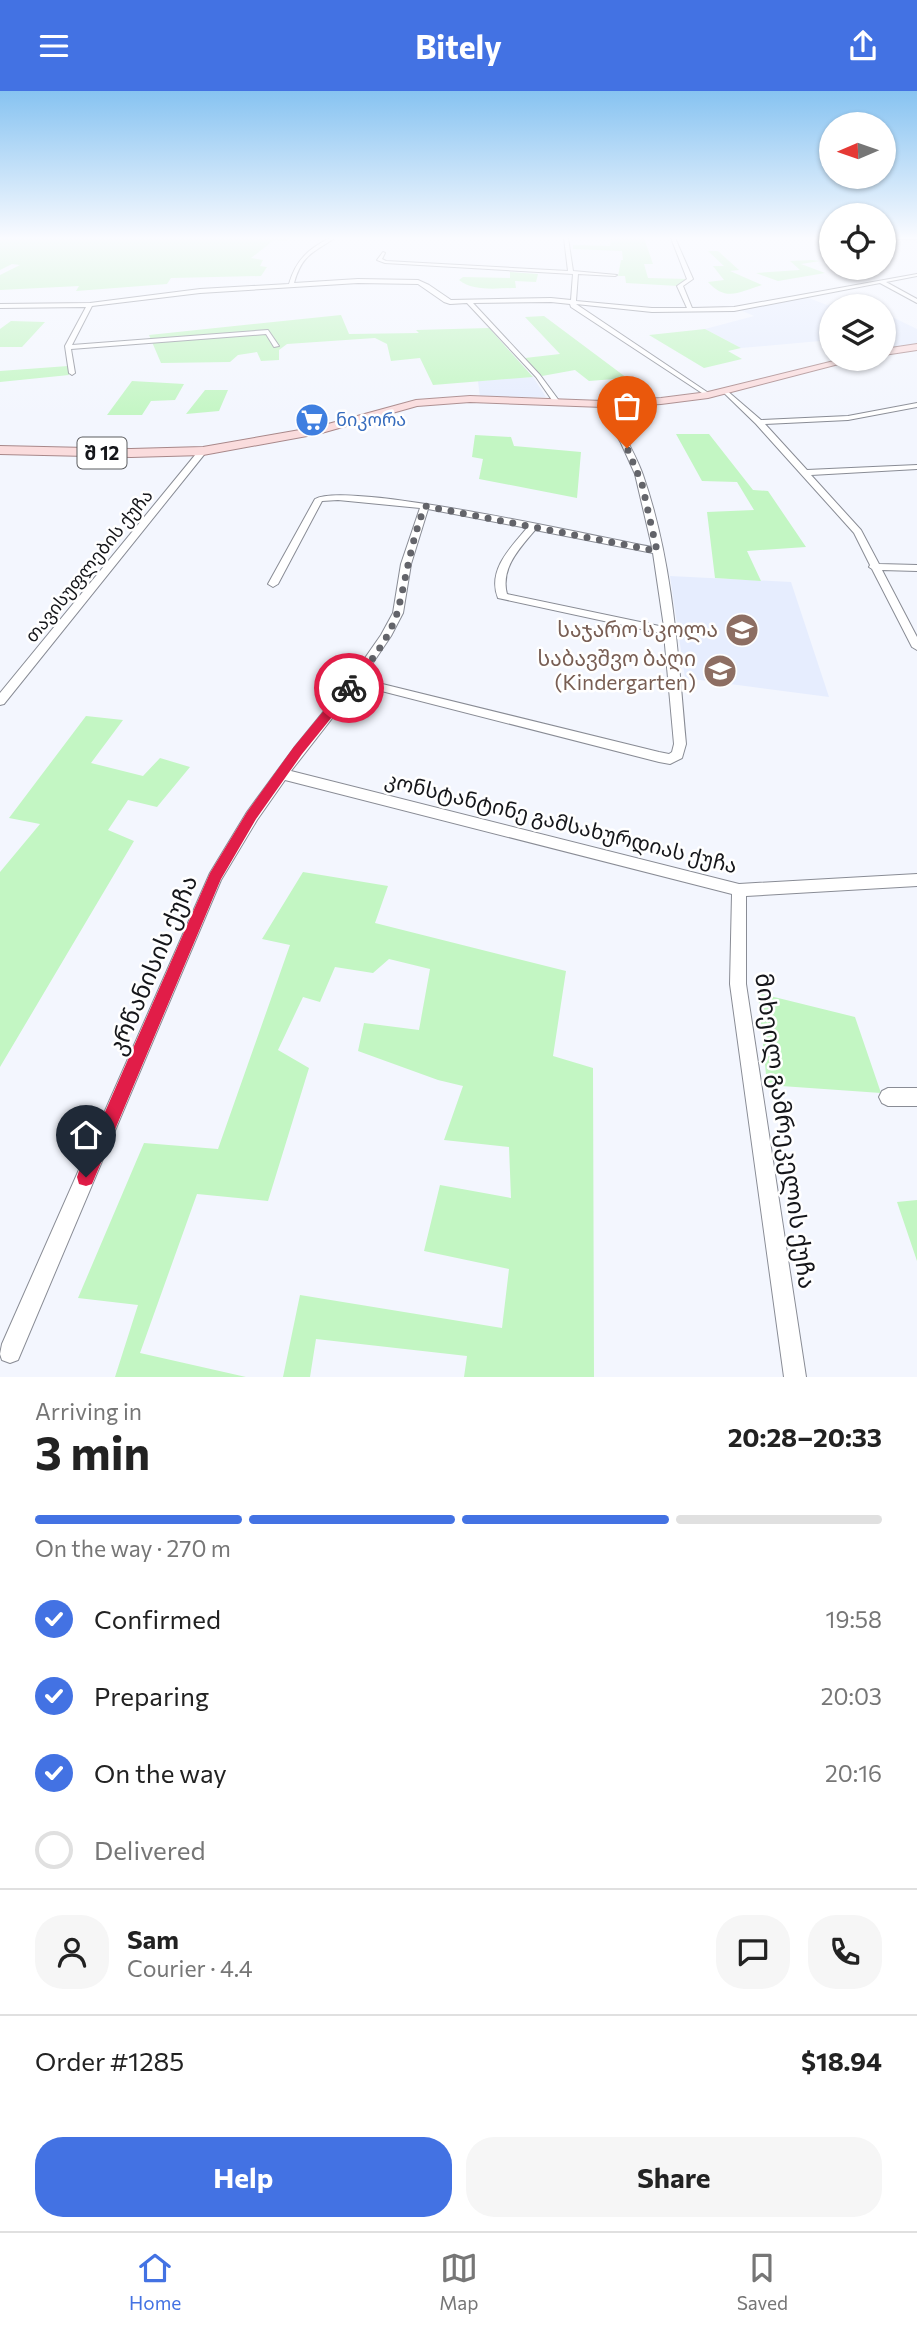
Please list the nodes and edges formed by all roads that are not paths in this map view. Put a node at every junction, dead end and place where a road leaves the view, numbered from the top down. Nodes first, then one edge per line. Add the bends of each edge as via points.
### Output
1 (149, 298) edge
2 (440, 298) edge
3 (685, 298) edge
4 (796, 298) edge
5 (572, 301) junction
6 (469, 302) junction
7 (90, 305) junction
8 (0, 306) edge
9 (691, 311) junction
10 (69, 347) junction
11 (276, 347) dead end
12 (917, 347) edge
13 (896, 350) edge
14 (819, 368) edge
15 (72, 373) dead end
16 (725, 391) junction
17 (708, 395) junction
18 (556, 402) junction
19 (603, 404) junction
20 (917, 405) edge
21 (759, 422) junction
22 (0, 450) edge
23 (203, 451) junction
24 (917, 467) edge
25 (805, 473) junction
26 (425, 506) junction
27 (534, 526) junction
28 (657, 551) junction
29 (874, 567) junction
30 (917, 568) edge
31 (273, 584) dead end
32 (670, 632) junction
33 (917, 647) edge
34 (355, 681) junction
35 (0, 701) edge
36 (282, 774) junction
37 (917, 880) edge
38 (739, 890) junction
39 (888, 1097) dead end
40 (917, 1097) edge
41 (10, 1352) dead end
42 (794, 1377) edge

1 - 7 street
2 - 6 street
3 - 9 street
4 - 9 street via 752,307
5 - 6 street
5 - 9 street
5 - 17 street via 601,327
6 - 18 street
7 - 8 street
7 - 10 street
10 - 11 street via 268,332
10 - 15 street
12 - 13 main road
14 - 16 main road
16 - 17 main road
16 - 21 street
17 - 19 main road
18 - 19 main road
18 - 23 main road via 470,399 416,403 318,430
19 - 28 street via 642,484
20 - 21 street via 848,418
21 - 25 street
22 - 23 main road, შ 12
23 - 35 street, თავისუფლების ქუჩა
24 - 25 street
25 - 29 street via 858,532
26 - 27 street
26 - 31 street via 319,499
26 - 34 street, კრწანისის ქუჩა via 406,564 398,613
27 - 28 street
27 - 32 street via 506,559 499,590 502,596
28 - 32 street
29 - 30 street
29 - 33 street
32 - 34 street via 680,744 678,755 670,759
34 - 36 street, კრწანისის ქუჩა
36 - 38 street, კონსტანტინე გამსახურდიას ქუჩა
36 - 41 street, კრწანისის ქუჩა via 215,877
37 - 38 street, კონსტანტინე გამსახურდიას ქუჩა
38 - 42 street, მიხეილ გამრეკელის ქუჩა via 738,984
39 - 40 street

